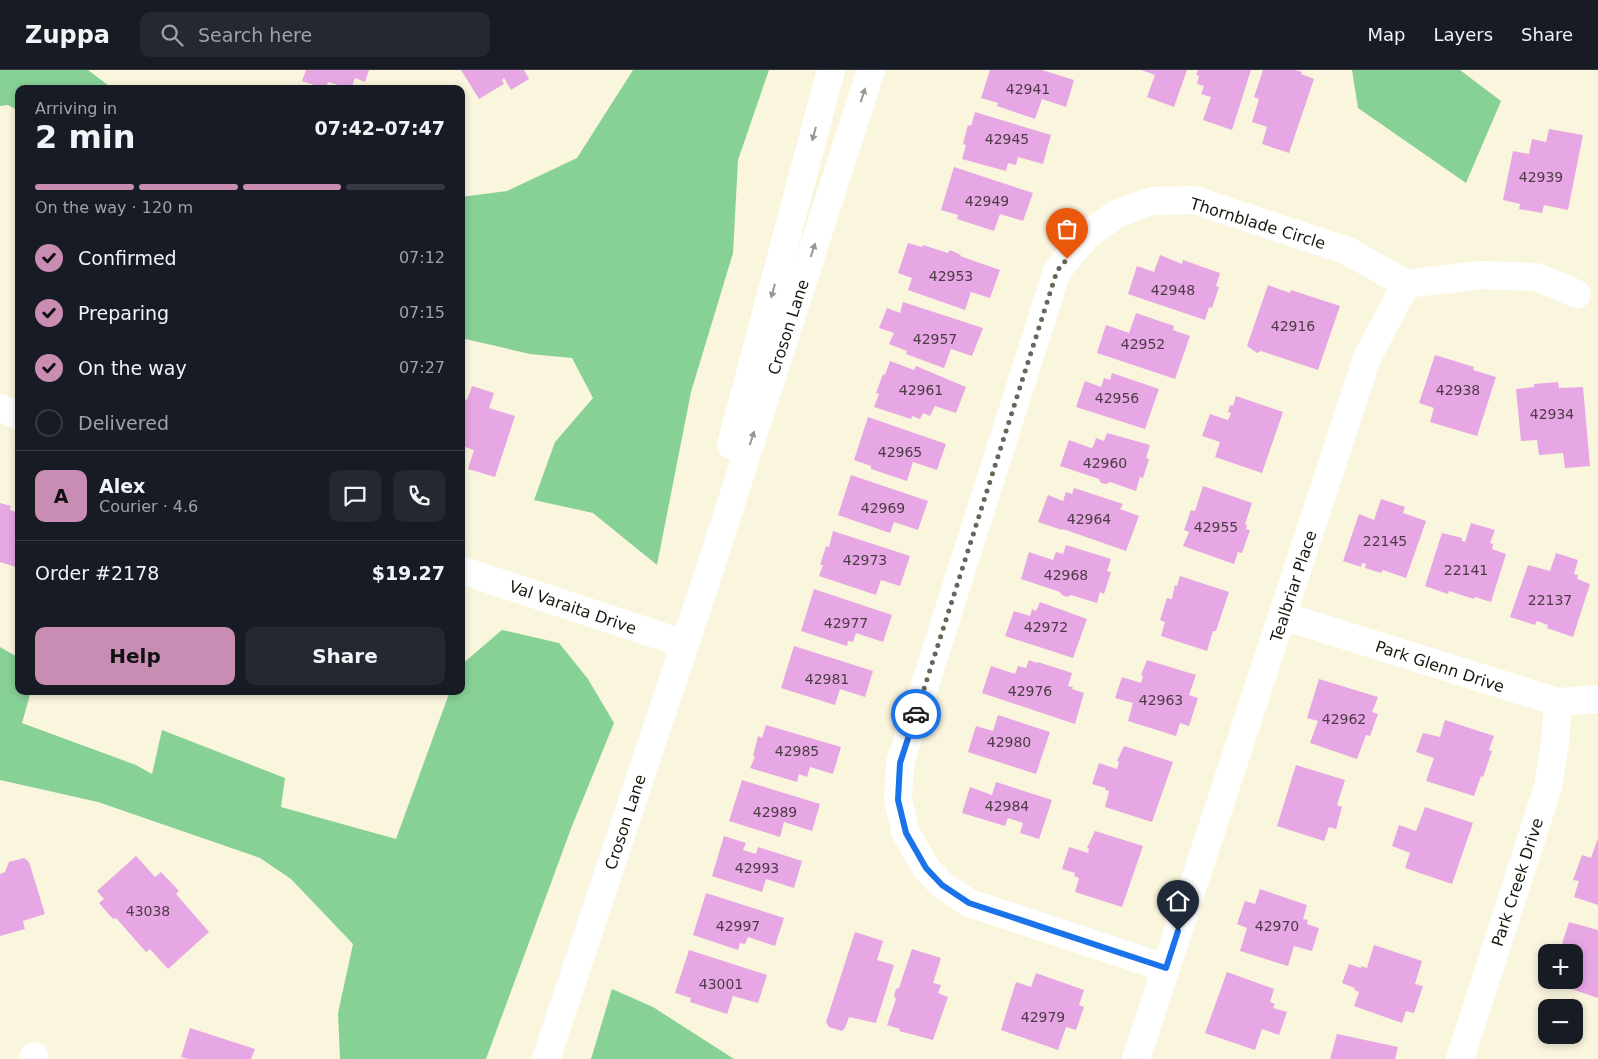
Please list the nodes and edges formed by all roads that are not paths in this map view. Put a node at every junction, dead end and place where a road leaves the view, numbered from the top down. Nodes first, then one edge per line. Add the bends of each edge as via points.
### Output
1 (832, 70) edge
2 (871, 70) edge
3 (1406, 284) junction
4 (1577, 294) dead end
5 (0, 408) edge
6 (15, 414) edge
7 (465, 571) edge
8 (705, 584) junction
9 (1283, 616) junction
10 (684, 644) junction
11 (1598, 699) edge
12 (1558, 702) junction
13 (1166, 968) junction
14 (546, 1059) edge
15 (1136, 1059) edge
16 (1460, 1059) edge

1 -> 8 street, Croson Lane via 729,455
8 -> 2 street, Croson Lane
3 - 4 street via 1482,275 1536,277
3 - 9 street, Tealbriar Place via 1367,358
3 - 13 street, Thornblade Circle via 1348,251 1194,200 1152,201 1118,213 1087,235 1057,271 900,763 898,800 906,833 926,868 942,885 969,903
5 - 6 street
7 - 10 street, Val Varaita Drive
8 - 10 street, Croson Lane
9 - 12 street, Park Glenn Drive
9 - 13 street, Tealbriar Place
10 - 14 street, Croson Lane
11 - 12 street, Park Glenn Drive
12 - 16 street, Park Creek Drive via 1548,787
13 - 15 street, Tealbriar Place

